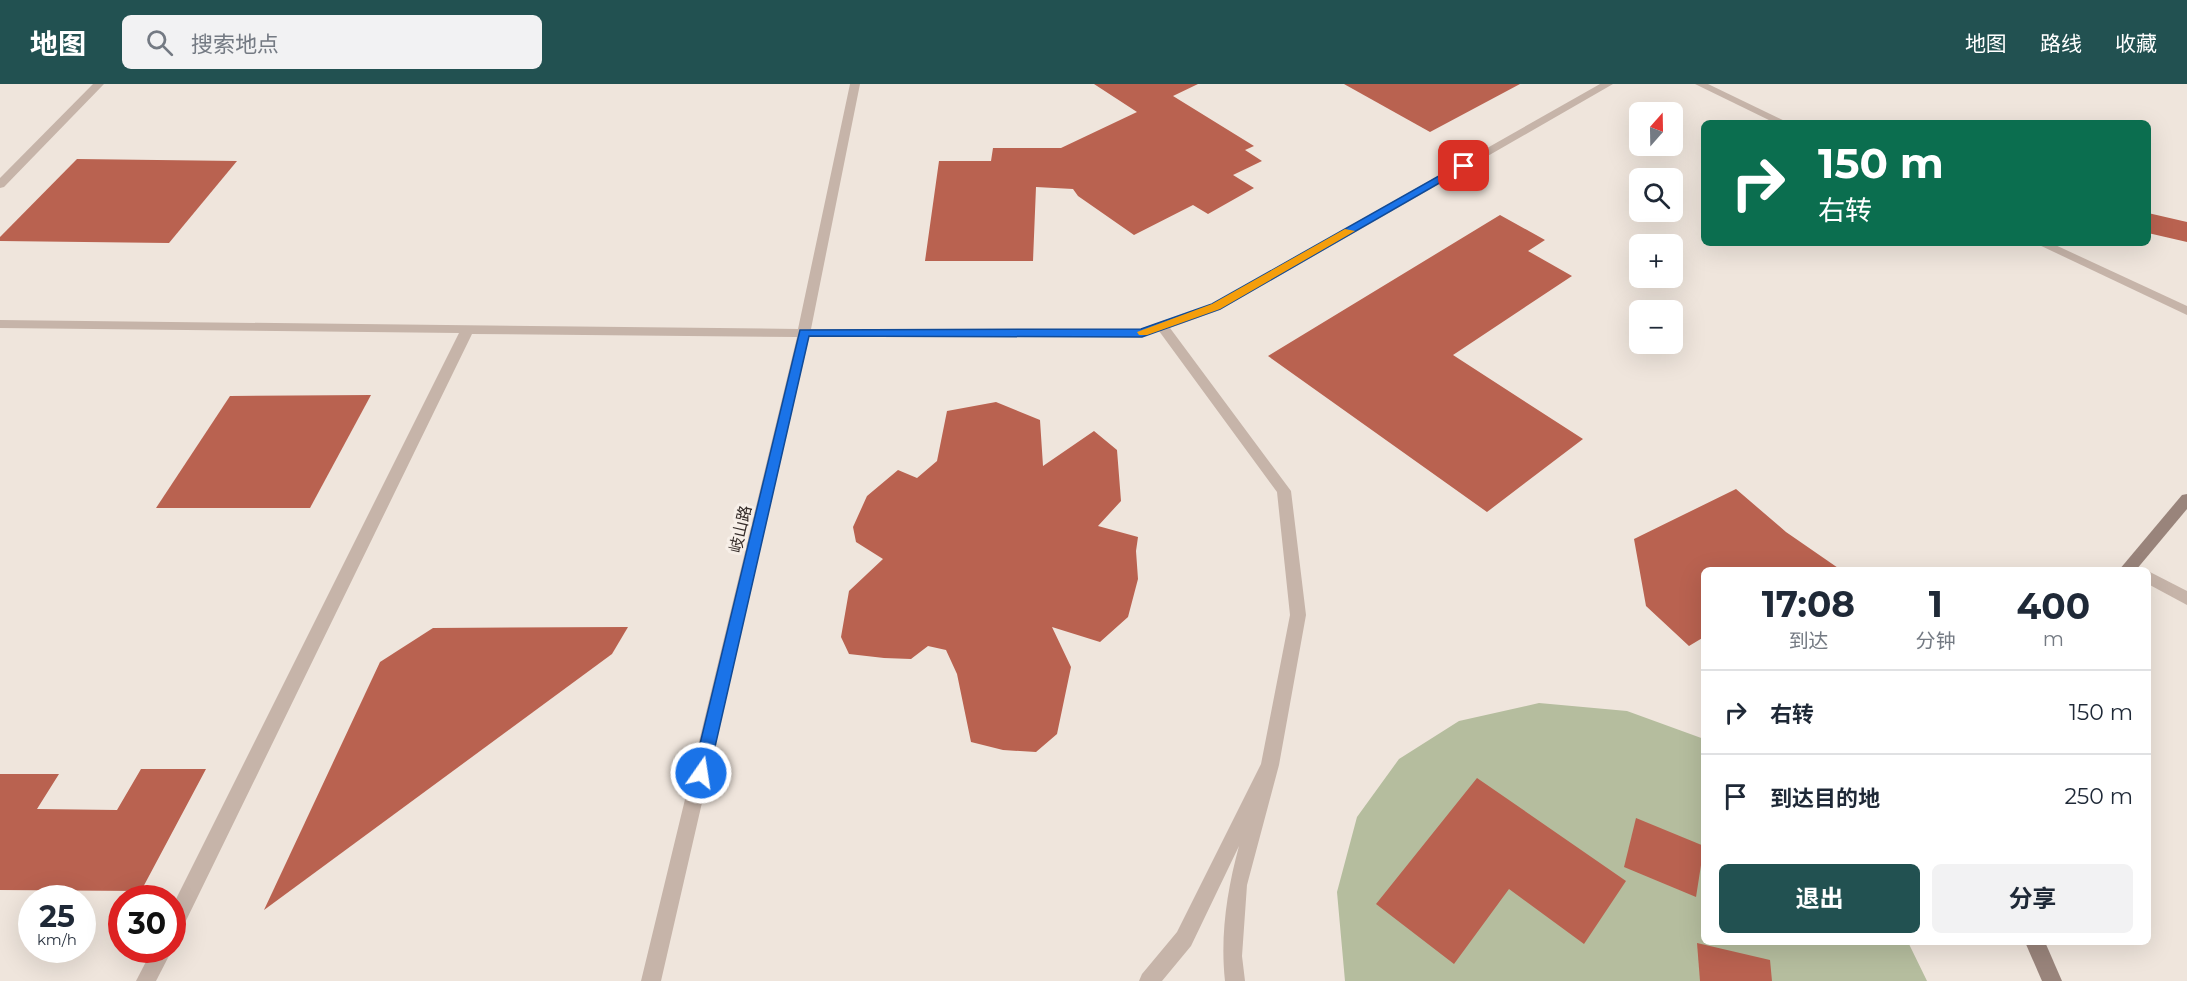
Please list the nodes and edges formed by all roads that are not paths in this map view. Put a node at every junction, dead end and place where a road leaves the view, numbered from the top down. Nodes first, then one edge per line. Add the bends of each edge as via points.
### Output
1 (99, 84) edge
2 (855, 84) edge
3 (1608, 84) edge
4 (1700, 84) edge
5 (1778, 120) edge
6 (0, 185) edge
7 (2047, 246) edge
8 (2187, 311) edge
9 (0, 324) edge
10 (1162, 326) junction
11 (468, 329) junction
12 (804, 333) junction
13 (2187, 499) edge
14 (2133, 567) edge
15 (2151, 579) edge
16 (2187, 599) edge
17 (1270, 765) junction
18 (186, 900) edge
19 (2036, 945) edge
20 (155, 963) edge
21 (146, 981) edge
22 (651, 981) edge
23 (1149, 981) edge
24 (1235, 981) edge
25 (2052, 981) edge

1 - 6 street
2 - 12 street, 岐山路
3 - 10 street via 1216,307
4 - 5 street
7 - 8 street
9 - 11 street
10 - 12 street via 1142,333
10 - 17 street via 1284,491 1298,615
11 - 12 street
11 - 18 street
12 - 22 street, 岐山路
13 - 14 main road
15 - 16 street
17 - 23 street via 1184,939
17 - 24 street via 1238,885 1232,956
19 - 25 main road
20 - 21 street

